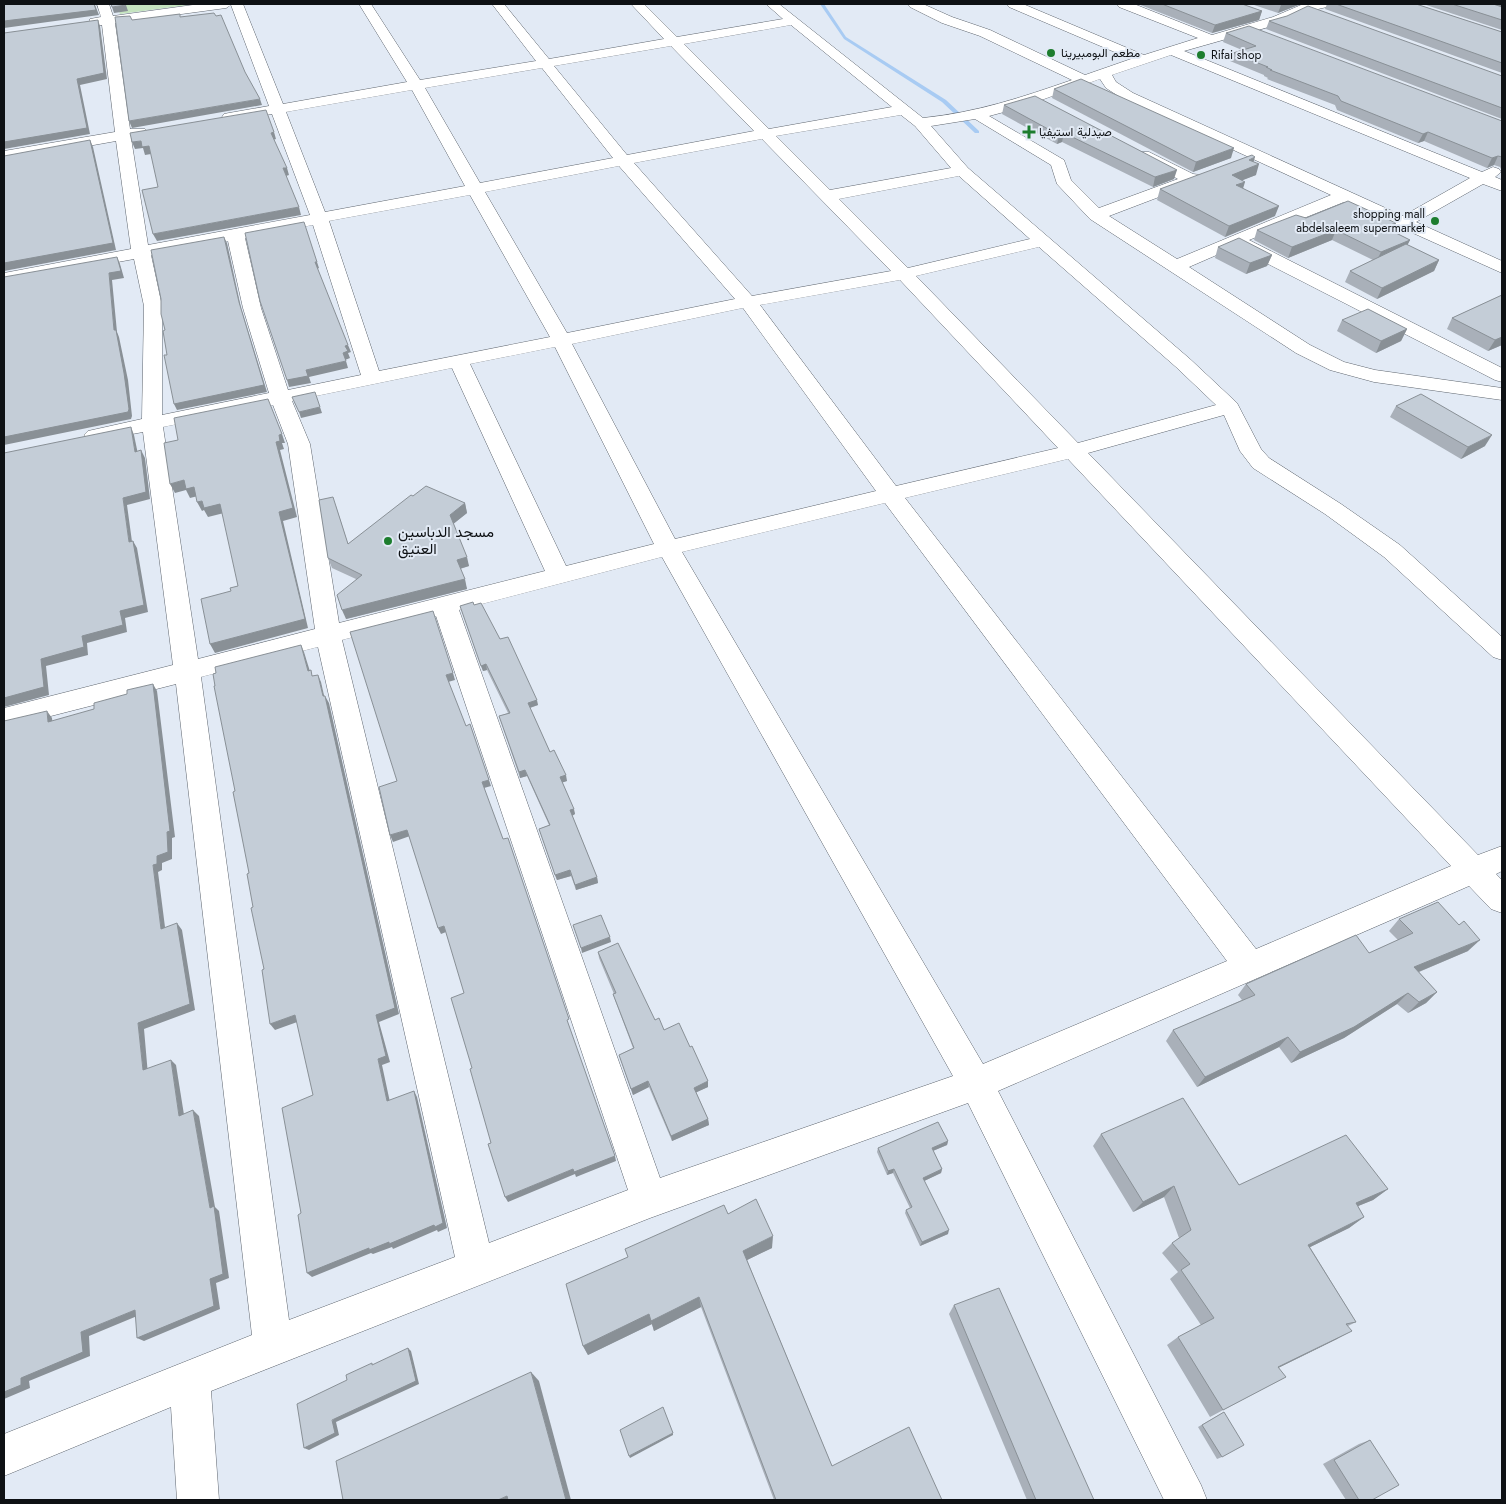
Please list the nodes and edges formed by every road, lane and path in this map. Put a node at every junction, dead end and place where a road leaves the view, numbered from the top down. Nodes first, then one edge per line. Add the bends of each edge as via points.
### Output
1 (226, 4) edge
2 (237, 4) edge
3 (365, 4) edge
4 (498, 4) edge
5 (637, 4) edge
6 (772, 4) edge
7 (914, 4) edge
8 (1013, 4) edge
9 (1123, 4) edge
10 (1323, 4) edge
11 (1305, 8) junction
12 (105, 12) edge
13 (1261, 14) edge
14 (1332, 18) edge
15 (1278, 20) junction
16 (794, 21) junction
17 (80, 24) edge
18 (1247, 29) junction
19 (1265, 36) edge
20 (1211, 39) junction
21 (676, 43) junction
22 (1171, 50) junction
23 (1144, 60) junction
24 (546, 65) junction
25 (1104, 74) junction
26 (1080, 83) junction
27 (417, 87) junction
28 (1128, 96) junction
29 (1036, 98) junction
30 (1053, 107) edge
31 (279, 109) junction
32 (902, 110) junction
33 (978, 115) junction
34 (215, 120) edge
35 (920, 123) junction
36 (152, 130) edge
37 (764, 134) junction
38 (122, 135) junction
39 (1131, 148) edge
40 (4, 156) edge
41 (1256, 156) junction
42 (623, 161) junction
43 (1237, 162) edge
44 (1502, 168) edge
45 (962, 171) junction
46 (1209, 172) edge
47 (1482, 177) junction
48 (1191, 179) junction
49 (1502, 186) edge
50 (474, 188) junction
51 (826, 196) junction
52 (1344, 196) junction
53 (1096, 215) junction
54 (319, 218) junction
55 (1403, 223) junction
56 (236, 233) junction
57 (1235, 240) junction
58 (1044, 241) junction
59 (140, 251) junction
60 (1174, 267) junction
61 (1502, 268) edge
62 (904, 274) junction
63 (4, 278) edge
64 (748, 302) junction
65 (561, 340) junction
66 (459, 360) junction
67 (1502, 376) edge
68 (372, 379) junction
69 (1502, 394) edge
70 (280, 396) junction
71 (1230, 407) junction
72 (152, 424) junction
73 (78, 438) edge
74 (1072, 451) junction
75 (890, 494) junction
76 (668, 548) junction
77 (559, 576) junction
78 (445, 606) junction
79 (328, 635) junction
80 (1502, 651) edge
81 (187, 670) junction
82 (4, 718) edge
83 (1488, 865) edge
84 (1502, 900) edge
85 (1250, 966) junction
86 (976, 1084) junction
87 (650, 1200) junction
88 (476, 1266) junction
89 (273, 1346) junction
90 (190, 1380) junction
91 (4, 1454) edge
92 (198, 1500) edge
93 (1186, 1500) edge

1 - 12 street
2 - 31 street
3 - 27 street
4 - 24 street
5 - 21 street
6 - 16 street
7 - 26 street via 985,33
8 - 23 street
9 - 20 street
10 - 11 street
11 - 14 street
11 - 15 street
12 - 17 street
12 - 38 street
13 - 15 street
15 - 18 street
16 - 21 street
16 - 32 street
18 - 19 street
18 - 20 street
20 - 22 street
21 - 24 street
21 - 37 street
22 - 23 street
22 - 47 street
23 - 25 street
24 - 27 street
24 - 42 street
25 - 26 street
25 - 28 street via 1110,85
26 - 28 street
26 - 29 street
27 - 31 street
27 - 50 street
28 - 41 street
29 - 30 street
29 - 33 street
31 - 34 street
31 - 54 street
32 - 35 street
32 - 37 street
33 - 35 street
33 - 53 street via 1058,162 1063,180
35 - 45 street
36 - 38 street
37 - 42 street
37 - 51 street
38 - 40 street
38 - 59 street
39 - 48 street
41 - 43 street
41 - 52 street
42 - 50 street
42 - 64 street
44 - 47 street
45 - 51 street
45 - 58 street
46 - 48 street
47 - 49 street
47 - 55 street
48 - 53 street
50 - 54 street
50 - 65 street
51 - 62 street
52 - 55 street
52 - 57 street
53 - 60 street
54 - 56 street
54 - 68 street
55 - 61 street
56 - 59 street
56 - 70 street via 252,308
57 - 60 street
57 - 67 street
58 - 62 street
58 - 71 street
59 - 63 street
59 - 72 street via 153,306
60 - 69 street via 1303,349 1337,366 1374,376
62 - 64 street
62 - 74 street
64 - 65 street
64 - 75 street
65 - 66 street
65 - 76 street
66 - 68 street
66 - 77 street
68 - 70 street
70 - 72 street
70 - 79 street via 299,444
71 - 74 street
71 - 80 street via 1251,451 1261,463 1392,552
72 - 73 street
72 - 81 street
74 - 75 street
74 - 83 street
75 - 76 street
75 - 85 street
76 - 77 street
76 - 86 street
77 - 78 street
78 - 79 street
78 - 87 street
79 - 81 street
79 - 88 street
81 - 82 street
81 - 89 street
83 - 84 street
83 - 85 street
85 - 86 street
86 - 87 street
86 - 93 street
87 - 88 street
88 - 89 street
89 - 90 street
90 - 91 street
90 - 92 street

